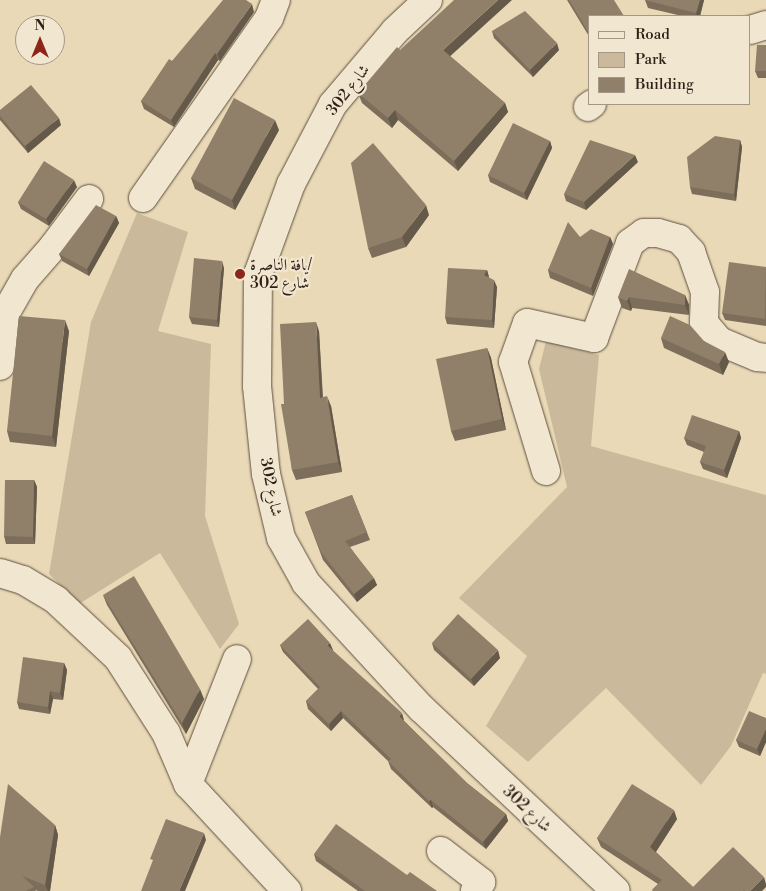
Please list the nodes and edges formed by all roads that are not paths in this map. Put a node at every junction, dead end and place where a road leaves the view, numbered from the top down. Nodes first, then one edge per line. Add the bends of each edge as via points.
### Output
1 (276, 0) edge
2 (428, 0) edge
3 (766, 25) edge
4 (751, 30) edge
5 (142, 198) dead end
6 (89, 199) dead end
7 (766, 358) edge
8 (0, 366) edge
9 (546, 471) dead end
10 (0, 572) edge
11 (237, 659) dead end
12 (188, 784) junction
13 (441, 851) dead end
14 (287, 891) edge
15 (475, 891) edge
16 (616, 891) edge

1 - 5 street via 269,18
2 - 16 street, شارع 302 via 395,31 333,104 291,184 258,274 257,386 266,474 281,538 306,582 421,708
3 - 4 street
6 - 8 street via 54,247 24,279 5,314
7 - 9 street via 719,341 704,323 706,292 691,252 679,239 644,233 630,243 594,338 527,323 514,362
10 - 12 street via 23,580 56,600 118,658 166,733
11 - 12 street
12 - 14 street
13 - 15 street via 481,882

